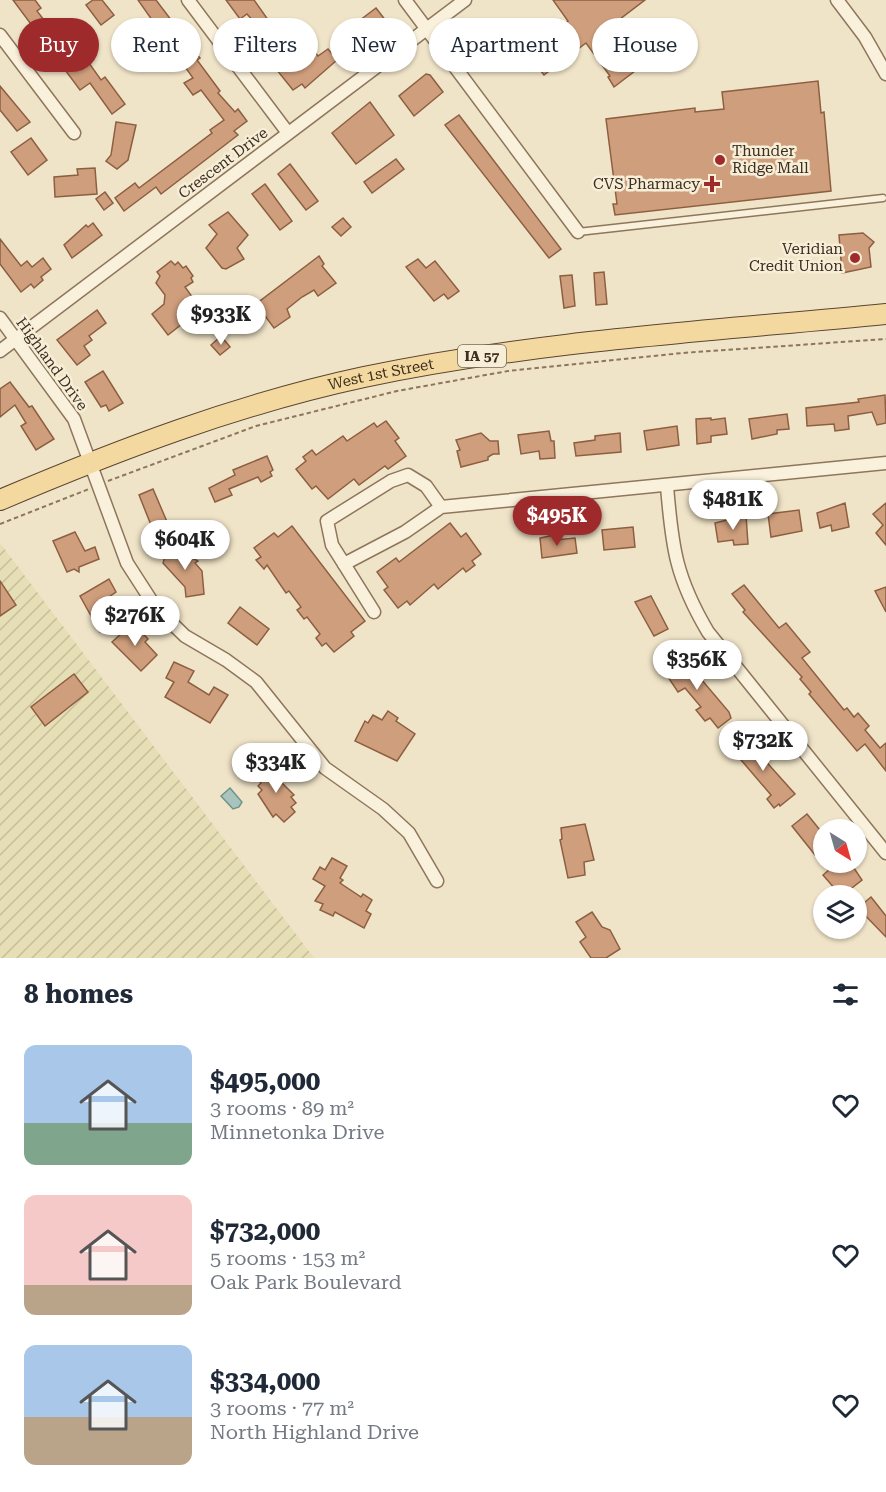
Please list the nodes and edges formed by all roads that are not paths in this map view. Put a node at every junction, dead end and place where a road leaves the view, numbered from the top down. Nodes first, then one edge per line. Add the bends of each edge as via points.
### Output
1 (188, 0) edge
2 (405, 0) edge
3 (465, 0) edge
4 (837, 0) edge
5 (426, 29) junction
6 (0, 35) edge
7 (886, 74) edge
8 (74, 133) dead end
9 (288, 133) junction
10 (883, 198) dead end
11 (578, 232) joint
12 (886, 314) edge
13 (0, 318) edge
14 (16, 339) junction
15 (0, 351) edge
16 (90, 462) junction
17 (886, 463) edge
18 (667, 486) junction
19 (0, 500) edge
20 (445, 507) junction
21 (344, 564) junction
22 (374, 612) dead end
23 (886, 853) edge
24 (437, 881) dead end

1 - 9 street
2 - 5 street
3 - 5 street, Crescent Drive
4 - 7 street
5 - 9 street, Crescent Drive
5 - 11 street
6 - 8 street
9 - 14 street, Crescent Drive
10 - 11 lane
12 - 16 main road, West 1st Street / IA 57 via 540,348 385,374 266,402
13 - 14 street, Highland Drive
14 - 15 street, Crescent Drive
14 - 16 street, Highland Drive via 74,419
16 - 19 main road, West 1st Street / IA 57
16 - 24 street, Highland Drive via 127,563 156,608 185,636 256,682 325,768 383,809 409,833
17 - 18 street
18 - 20 street
18 - 23 street via 678,569 685,592 708,633
20 - 21 street
20 - 21 street via 426,486 408,476 391,481 327,521 332,545
21 - 22 street

